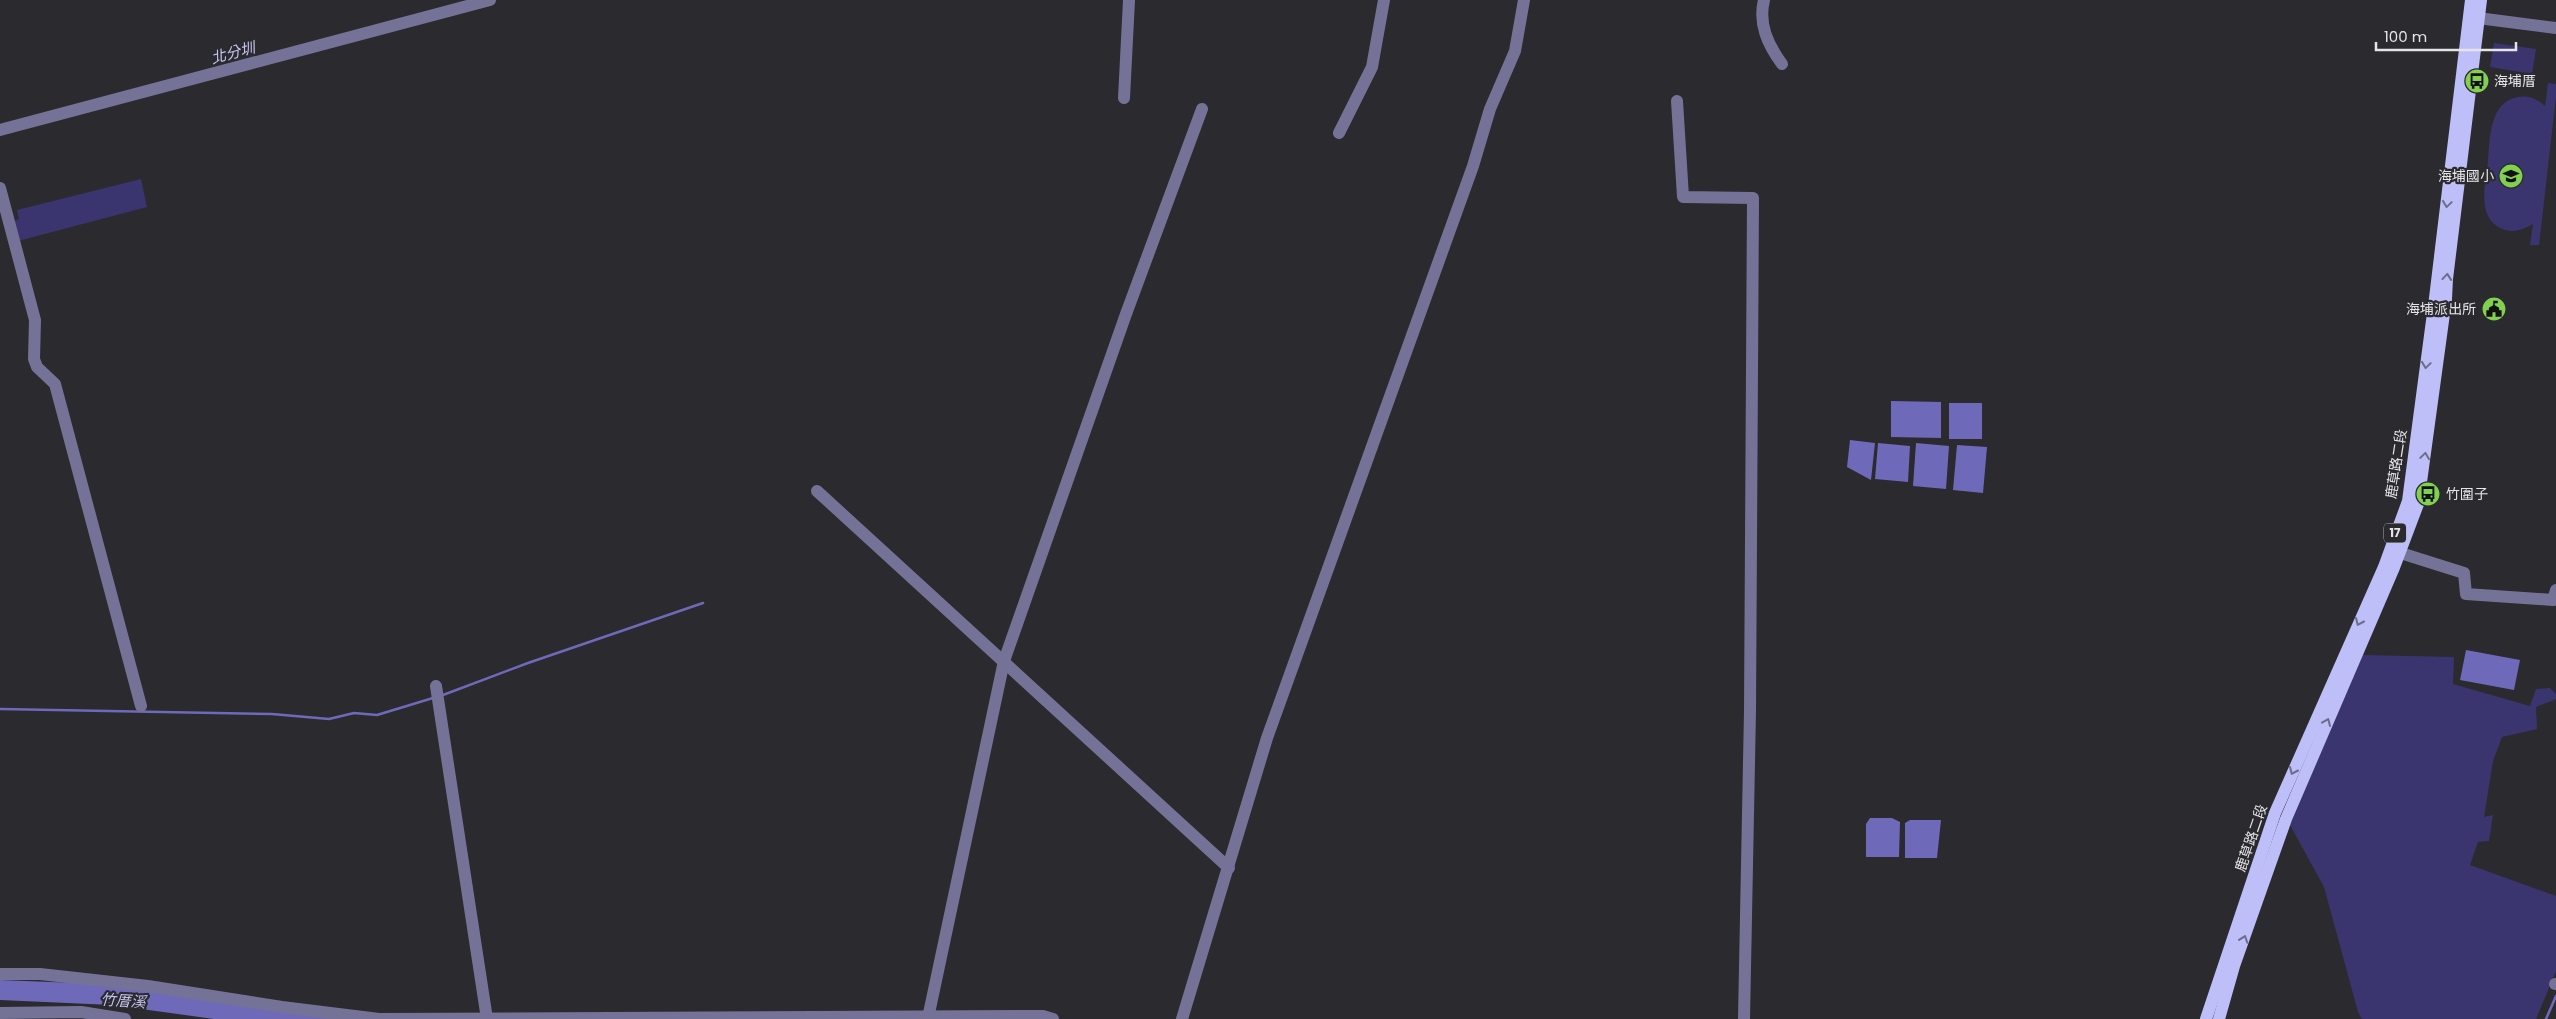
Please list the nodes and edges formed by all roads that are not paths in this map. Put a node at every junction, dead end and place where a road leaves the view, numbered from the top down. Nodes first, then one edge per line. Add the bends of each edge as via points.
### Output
1 (490, 0) edge
2 (1128, 0) edge
3 (1384, 0) edge
4 (1524, 0) edge
5 (1764, 0) edge
6 (2471, 0) edge
7 (2481, 0) edge
8 (2474, 17) junction
9 (2556, 28) edge
10 (1782, 64) dead end
11 (1124, 98) dead end
12 (1677, 101) dead end
13 (1202, 110) dead end
14 (0, 130) edge
15 (1339, 133) dead end
16 (0, 188) edge
17 (817, 491) dead end
18 (2394, 551) junction
19 (2556, 590) edge
20 (1004, 661) junction
21 (436, 686) dead end
22 (140, 706) dead end
23 (1228, 868) junction
24 (0, 974) edge
25 (0, 1012) edge
26 (487, 1018) edge
27 (928, 1018) edge
28 (125, 1019) edge
29 (1053, 1019) edge
30 (1182, 1019) edge
31 (1744, 1019) edge
32 (2206, 1019) edge
33 (2219, 1019) edge

1 - 14 street
2 - 11 street
3 - 15 street via 1372,67
4 - 23 street via 1515,51 1490,109 1473,166 1267,738
5 - 10 street via 1763,26 1770,47
6 - 8 main road, 鹿草路二段 / 17
7 - 8 main road, 鹿草路二段 / 17
8 - 9 street
8 - 18 main road, 鹿草路二段 / 17 via 2457,166 2408,501
12 - 31 street via 1683,198 1753,198 1750,702
13 - 20 street via 1126,314
16 - 22 street via 35,320 34,358 37,367 55,384
17 - 20 street
18 - 19 street via 2464,573 2466,594 2553,600
18 -> 32 main road, 鹿草路二段 / 17 via 2274,813
33 -> 18 main road, 鹿草路二段 / 17 via 2234,966 2286,819
20 - 23 street
20 - 27 street
21 - 26 street
23 - 30 street
24 - 26 street via 40,974 148,986 379,1019
25 - 28 street via 81,1012
26 - 27 street
27 - 29 street via 1043,1016

